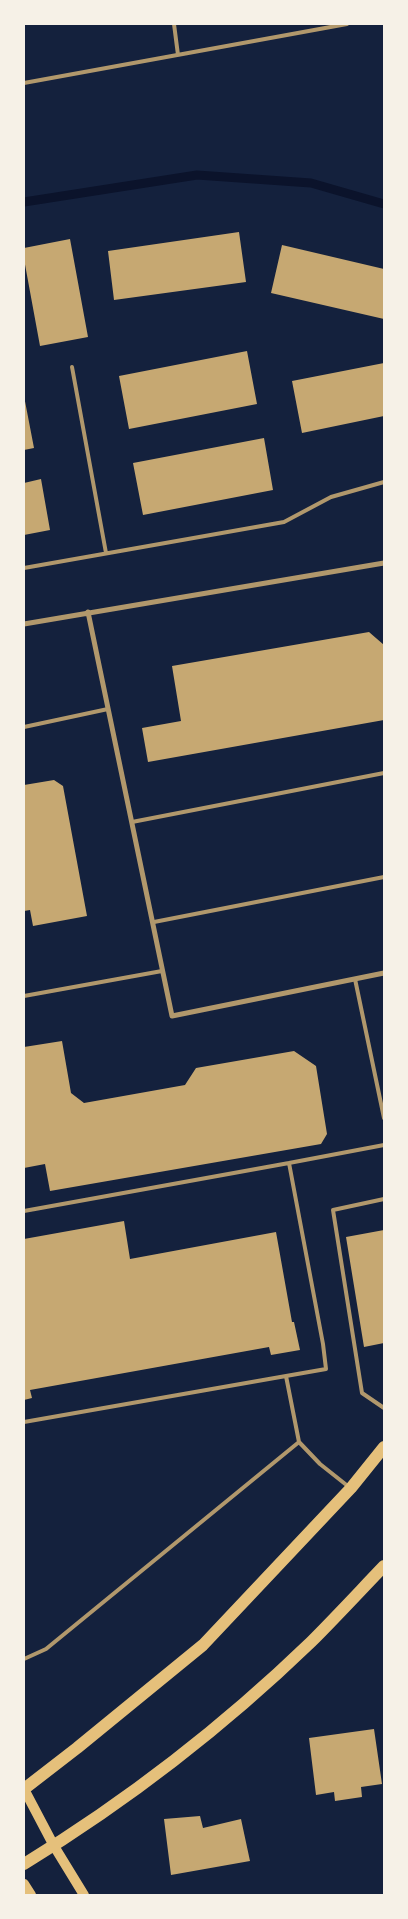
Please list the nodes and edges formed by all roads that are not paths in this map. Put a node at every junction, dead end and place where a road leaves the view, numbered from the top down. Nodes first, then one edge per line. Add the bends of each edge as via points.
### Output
1 (174, 24) edge
2 (347, 24) edge
3 (178, 55) junction
4 (24, 83) edge
5 (72, 367) dead end
6 (384, 482) edge
7 (106, 553) junction
8 (384, 563) edge
9 (24, 568) edge
10 (88, 612) junction
11 (24, 624) edge
12 (108, 709) junction
13 (24, 727) edge
14 (384, 773) edge
15 (132, 822) junction
16 (384, 877) edge
17 (154, 922) junction
18 (162, 971) junction
19 (384, 973) edge
20 (355, 978) junction
21 (24, 996) edge
22 (384, 1118) edge
23 (384, 1145) edge
24 (289, 1163) junction
25 (384, 1199) edge
26 (24, 1211) edge
27 (286, 1376) junction
28 (384, 1408) edge
29 (24, 1422) edge
30 (299, 1442) junction
31 (384, 1447) edge
32 (350, 1488) junction
33 (384, 1567) edge
34 (24, 1658) edge
35 (24, 1789) edge
36 (54, 1846) junction
37 (24, 1864) edge
38 (24, 1884) edge
39 (31, 1895) edge
40 (84, 1895) edge

1 - 3 lane
2 - 3 lane
3 - 4 lane
5 - 7 lane
6 - 7 lane via 331,498 284,522
7 - 9 lane
8 - 10 street
10 - 11 street
10 - 12 street
12 - 13 lane
12 - 15 street
14 - 15 lane
15 - 17 street
16 - 17 lane
17 - 18 street
18 - 20 street via 172,1016
18 - 21 lane
19 - 20 street
20 - 22 lane
23 - 24 lane
24 - 26 lane
24 - 27 lane via 326,1369
25 - 28 lane via 333,1210 362,1393
27 - 29 lane
27 - 30 lane
30 - 32 lane
30 - 34 lane via 46,1649
31 - 32 main road
32 - 35 main road via 202,1646
33 - 36 main road via 310,1642 220,1724 110,1808
35 - 36 main road
36 - 37 main road
36 - 40 main road
38 - 39 main road

